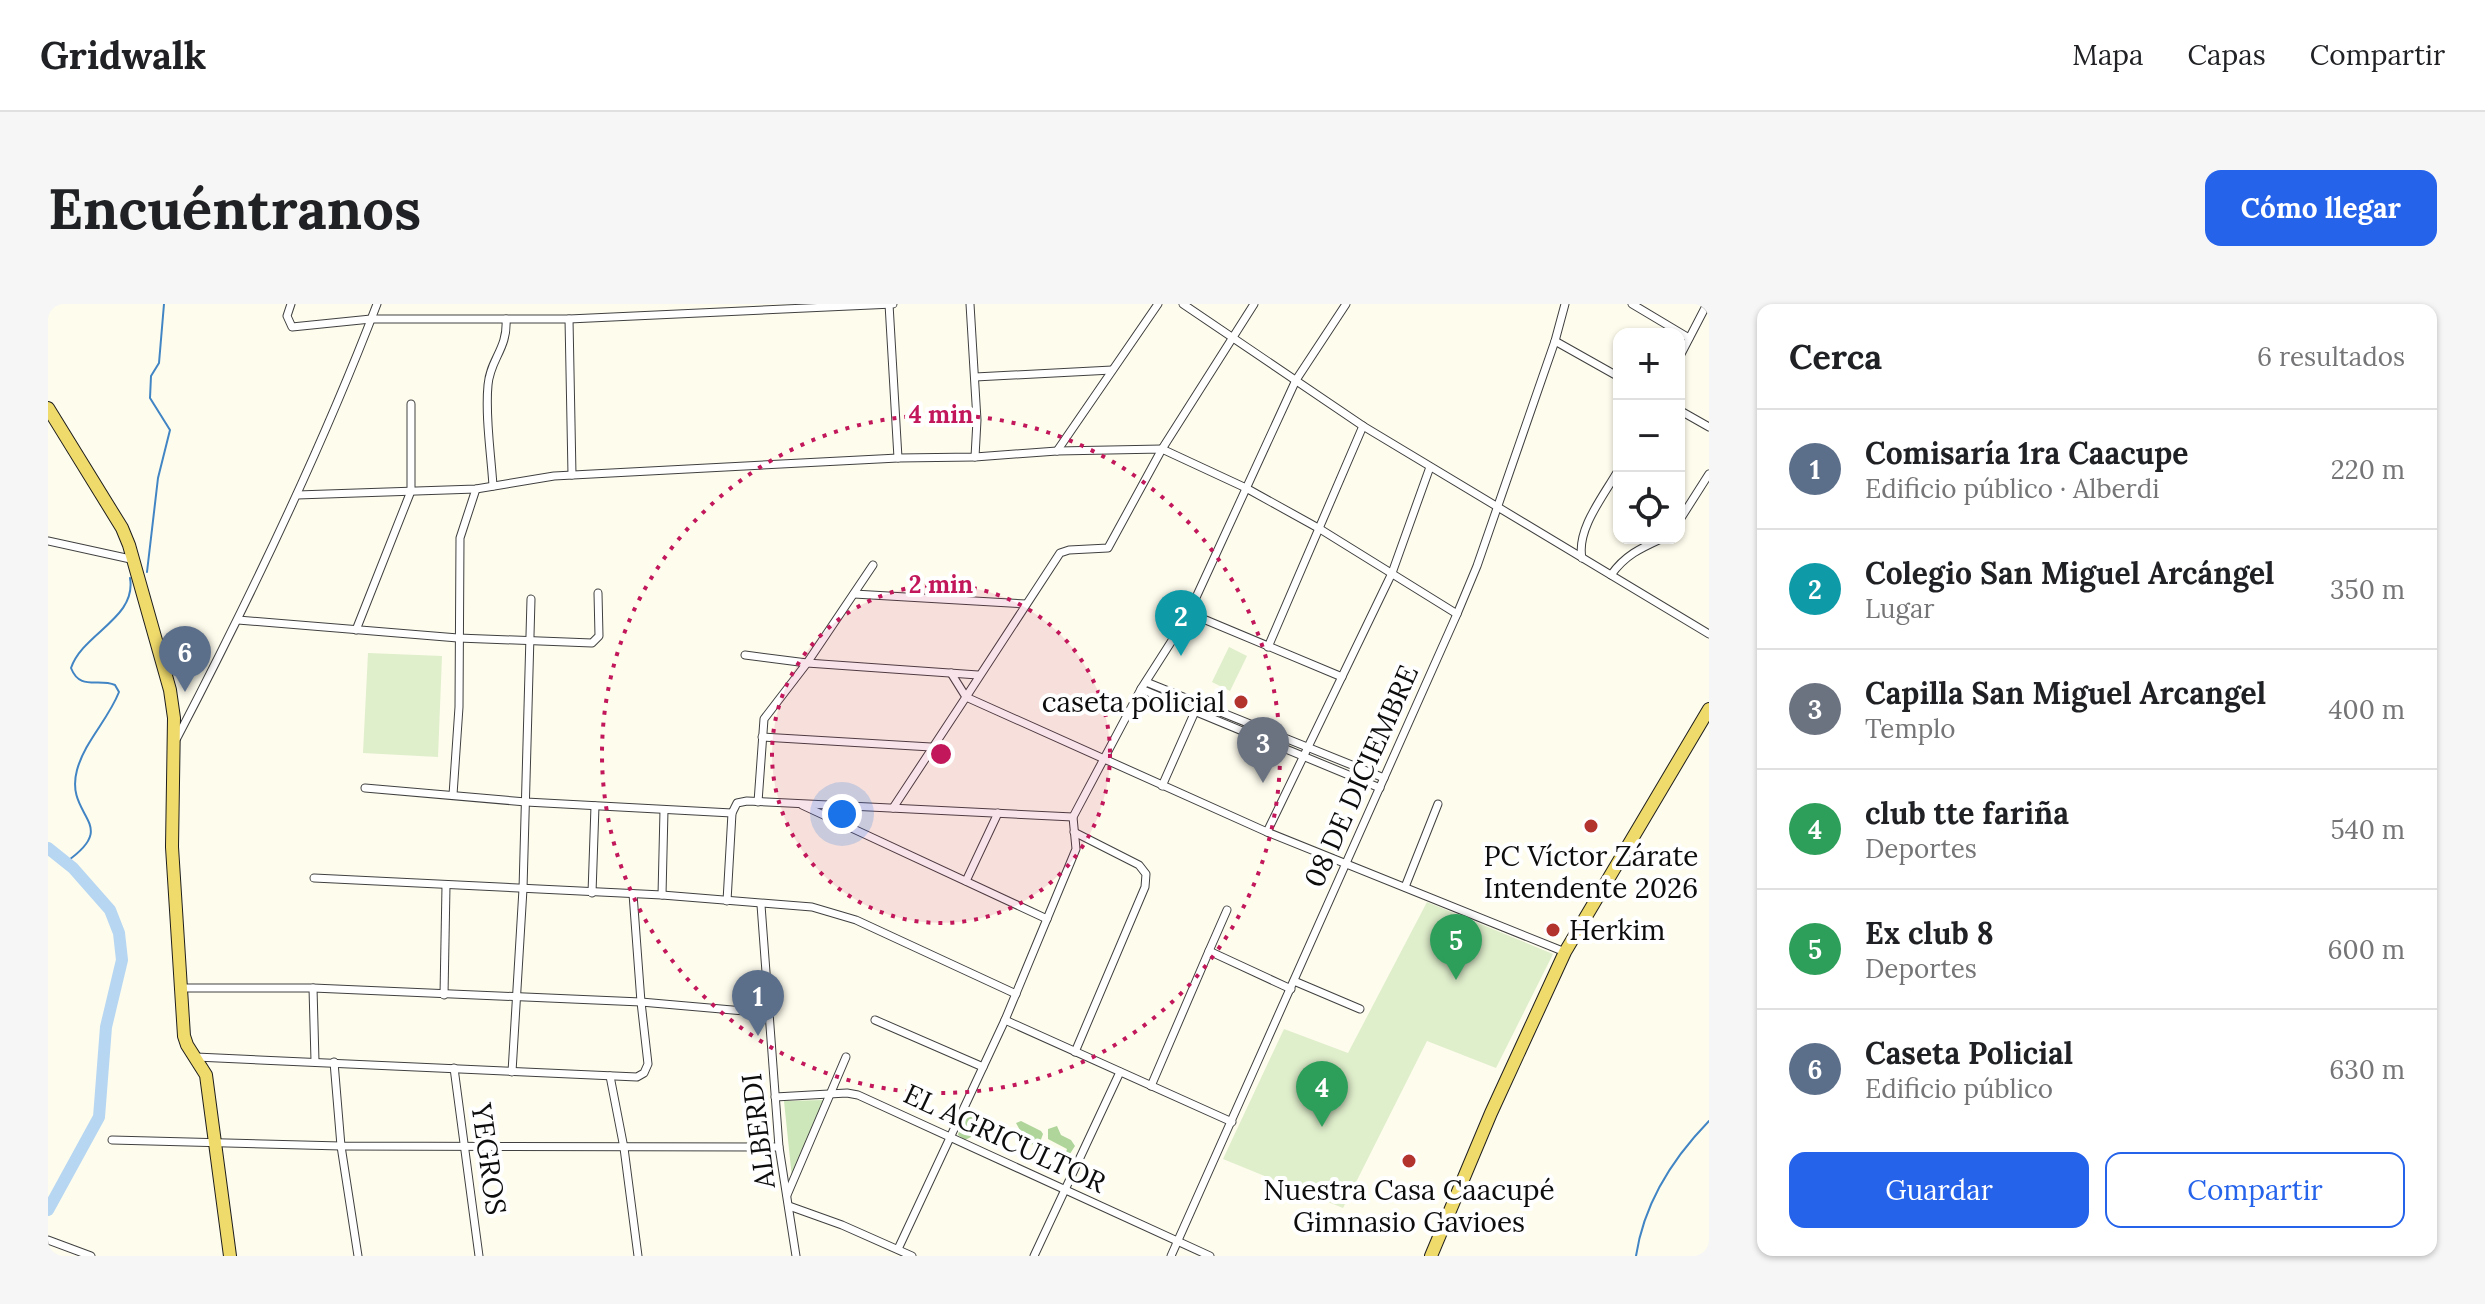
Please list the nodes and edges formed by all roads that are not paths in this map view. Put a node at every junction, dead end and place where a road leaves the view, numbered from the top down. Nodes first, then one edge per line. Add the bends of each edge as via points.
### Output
1 (291, 304) edge
2 (377, 304) edge
3 (890, 304) edge
4 (970, 304) edge
5 (1158, 304) edge
6 (1183, 304) edge
7 (1254, 304) edge
8 (1346, 304) edge
9 (1565, 304) edge
10 (1632, 304) edge
11 (1707, 304) edge
12 (371, 319) junction
13 (506, 319) junction
14 (569, 319) junction
15 (1233, 338) junction
16 (1689, 338) junction
17 (1555, 341) junction
18 (1685, 346) edge
19 (1113, 370) junction
20 (1613, 374) edge
21 (975, 377) junction
22 (1296, 380) junction
23 (411, 404) dead end
24 (48, 408) edge
25 (1685, 413) edge
26 (1363, 426) junction
27 (1709, 427) edge
28 (1162, 449) junction
29 (1057, 451) junction
30 (975, 457) junction
31 (898, 458) junction
32 (1430, 467) junction
33 (1617, 472) edge
34 (1709, 474) edge
35 (572, 475) junction
36 (493, 486) junction
37 (1246, 488) junction
38 (476, 489) junction
39 (411, 491) junction
40 (297, 495) junction
41 (1497, 508) junction
42 (1685, 512) edge
43 (1320, 529) junction
44 (48, 541) edge
45 (1649, 544) edge
46 (1582, 558) junction
47 (135, 560) junction
48 (873, 565) dead end
49 (1392, 573) junction
50 (1611, 575) junction
51 (598, 593) dead end
52 (854, 594) junction
53 (531, 599) dead end
54 (1026, 604) junction
55 (1189, 613) junction
56 (1457, 614) junction
57 (238, 620) junction
58 (356, 630) junction
59 (1709, 634) edge
60 (458, 638) junction
61 (530, 641) junction
62 (1268, 647) junction
63 (745, 655) dead end
64 (807, 663) junction
65 (951, 673) junction
66 (978, 675) junction
67 (1342, 677) junction
68 (1144, 685) junction
69 (966, 697) junction
70 (1197, 708) junction
71 (1709, 709) edge
72 (762, 737) junction
73 (175, 741) junction
74 (931, 747) junction
75 (1306, 752) junction
76 (1102, 760) junction
77 (1384, 778) junction
78 (1162, 786) junction
79 (365, 788) dead end
80 (1380, 788) junction
81 (453, 795) junction
82 (526, 802) junction
83 (758, 802) junction
84 (799, 804) junction
85 (1438, 804) dead end
86 (595, 806) junction
87 (893, 808) junction
88 (664, 810) junction
89 (732, 813) junction
90 (998, 813) junction
91 (1073, 817) junction
92 (1074, 832) junction
93 (1267, 832) junction
94 (1347, 864) junction
95 (314, 878) dead end
96 (966, 881) junction
97 (446, 886) junction
98 (1405, 887) junction
99 (523, 889) junction
100 (592, 893) junction
101 (633, 894) junction
102 (662, 895) junction
103 (727, 901) junction
104 (761, 905) junction
105 (1227, 910) dead end
106 (1047, 919) junction
107 (1209, 951) junction
108 (1565, 952) junction
109 (1292, 985) junction
110 (180, 988) junction
111 (313, 988) junction
112 (1016, 994) junction
113 (444, 995) junction
114 (515, 998) junction
115 (641, 1002) junction
116 (1360, 1009) dead end
117 (767, 1013) junction
118 (875, 1020) dead end
119 (1005, 1020) junction
120 (1075, 1052) junction
121 (196, 1057) junction
122 (846, 1057) dead end
123 (315, 1061) junction
124 (334, 1062) junction
125 (983, 1067) junction
126 (454, 1068) junction
127 (512, 1072) junction
128 (1120, 1072) junction
129 (610, 1076) junction
130 (1151, 1086) junction
131 (832, 1094) junction
132 (775, 1097) junction
133 (1232, 1122) junction
134 (951, 1137) junction
135 (112, 1140) dead end
136 (215, 1144) junction
137 (341, 1146) junction
138 (465, 1147) junction
139 (779, 1147) junction
140 (624, 1148) junction
141 (1064, 1189) junction
142 (787, 1195) junction
143 (789, 1206) junction
144 (48, 1240) edge
145 (1178, 1241) junction
146 (898, 1249) junction
147 (91, 1256) edge
148 (230, 1256) edge
149 (358, 1256) edge
150 (479, 1256) edge
151 (638, 1256) edge
152 (796, 1256) edge
153 (912, 1256) edge
154 (1034, 1256) edge
155 (1171, 1256) edge
156 (1210, 1256) edge
157 (1431, 1256) edge

1 - 12 street via 287,316 292,327
2 - 12 street
3 - 14 street
3 - 31 street
4 - 21 street
5 - 19 street
6 - 15 street
7 - 15 street
8 - 22 street
9 - 17 street, 08 DE DICIEMBRE
10 - 16 street
11 - 16 street
12 - 13 street
12 - 40 street
13 - 14 street
13 - 36 street via 504,345 488,385
14 - 35 street
15 - 22 street
15 - 28 street
16 - 18 street
17 - 20 street
17 - 41 street, 08 DE DICIEMBRE
19 - 21 street
19 - 29 street
21 - 30 street
22 - 26 street
22 - 37 street
23 - 39 street
24 - 47 main road via 122,528
25 - 27 street
26 - 32 street
26 - 43 street
28 - 29 street
28 - 37 street
28 - 54 street via 1108,548 1060,553
29 - 30 street
30 - 31 street
31 - 35 street
32 - 41 street
32 - 49 street
33 - 46 street via 1586,527
34 - 42 street
35 - 36 street
36 - 38 street
37 - 43 street
37 - 55 street
38 - 39 street
38 - 60 street via 460,538
39 - 40 street
39 - 58 street
40 - 57 street
41 - 46 street
41 - 56 street, 08 DE DICIEMBRE
43 - 49 street
43 - 62 street
44 - 47 street
45 - 50 street via 1633,551
46 - 50 street
47 - 73 main road via 170,690
48 - 52 street
49 - 56 street
49 - 67 street
50 - 59 street
51 - 61 street via 596,641
52 - 54 street
52 - 64 street
53 - 61 street
54 - 66 street
55 - 62 street
55 - 68 street
56 - 77 street, 08 DE DICIEMBRE
57 - 58 street
57 - 73 street
58 - 60 street
60 - 61 street
60 - 81 street
61 - 82 street
62 - 67 street
63 - 64 street
64 - 65 street
64 - 72 street via 764,719
65 - 66 street
65 - 69 street
66 - 69 street
67 - 75 street
68 - 70 street
68 - 76 street
69 - 74 street
69 - 76 street
70 - 75 street
70 - 78 street
71 - 108 main road
72 - 74 street
72 - 83 street
73 - 110 main road via 172,847
74 - 87 street
75 - 77 street
75 - 80 street
75 - 93 street
76 - 78 street
76 - 91 street
77 - 80 street, 08 DE DICIEMBRE
78 - 93 street
79 - 81 street
80 - 94 street, 08 DE DICIEMBRE
81 - 82 street
82 - 86 street
82 - 99 street
83 - 84 street
83 - 89 street via 737,803
84 - 87 street
84 - 96 street
85 - 98 street
86 - 88 street
86 - 100 street
87 - 90 street
88 - 89 street
88 - 102 street
89 - 103 street
90 - 91 street
90 - 96 street
91 - 92 street
92 - 106 street via 1076,849
92 - 120 street via 1139,865 1146,874
93 - 94 street
94 - 98 street
94 - 109 street, 08 DE DICIEMBRE
95 - 97 street
96 - 106 street
97 - 99 street
97 - 113 street
98 - 108 street
99 - 100 street
99 - 114 street
100 - 101 street
101 - 102 street
101 - 115 street
102 - 103 street
103 - 104 street
104 - 112 street via 812,907 856,920
104 - 117 street, ALBERDI
105 - 107 street
106 - 112 street
107 - 109 street
107 - 130 street
108 - 157 main road
109 - 116 street
109 - 133 street, 08 DE DICIEMBRE
110 - 111 street
110 - 121 main road via 184,1036
111 - 113 street
111 - 123 street
112 - 119 street
113 - 114 street
114 - 115 street
114 - 127 street
115 - 117 street
115 - 129 street via 648,1064 637,1077
117 - 132 street, ALBERDI
118 - 125 street
119 - 120 street
119 - 125 street
120 - 128 street
121 - 123 street
121 - 136 main road via 206,1075
122 - 131 street
123 - 124 street
124 - 126 street
124 - 137 street
125 - 134 street
126 - 127 street
126 - 138 street, YEGROS
127 - 129 street
128 - 130 street
128 - 141 street
129 - 140 street
130 - 133 street
131 - 132 street, EL AGRICULTOR
131 - 134 street, EL AGRICULTOR via 858,1095
131 - 142 street
132 - 139 street, ALBERDI
133 - 145 street, 08 DE DICIEMBRE
134 - 141 street, EL AGRICULTOR
134 - 146 street
135 - 136 street
136 - 137 street
136 - 148 main road
137 - 138 street
137 - 149 street
138 - 140 street
138 - 150 street, YEGROS
139 - 140 street
139 - 142 street, ALBERDI
140 - 151 street
141 - 145 street, EL AGRICULTOR
141 - 154 street
142 - 143 street, ALBERDI
143 - 146 street
143 - 152 street, ALBERDI
144 - 147 street
145 - 155 street, 08 DE DICIEMBRE
145 - 156 street, EL AGRICULTOR
146 - 153 street

